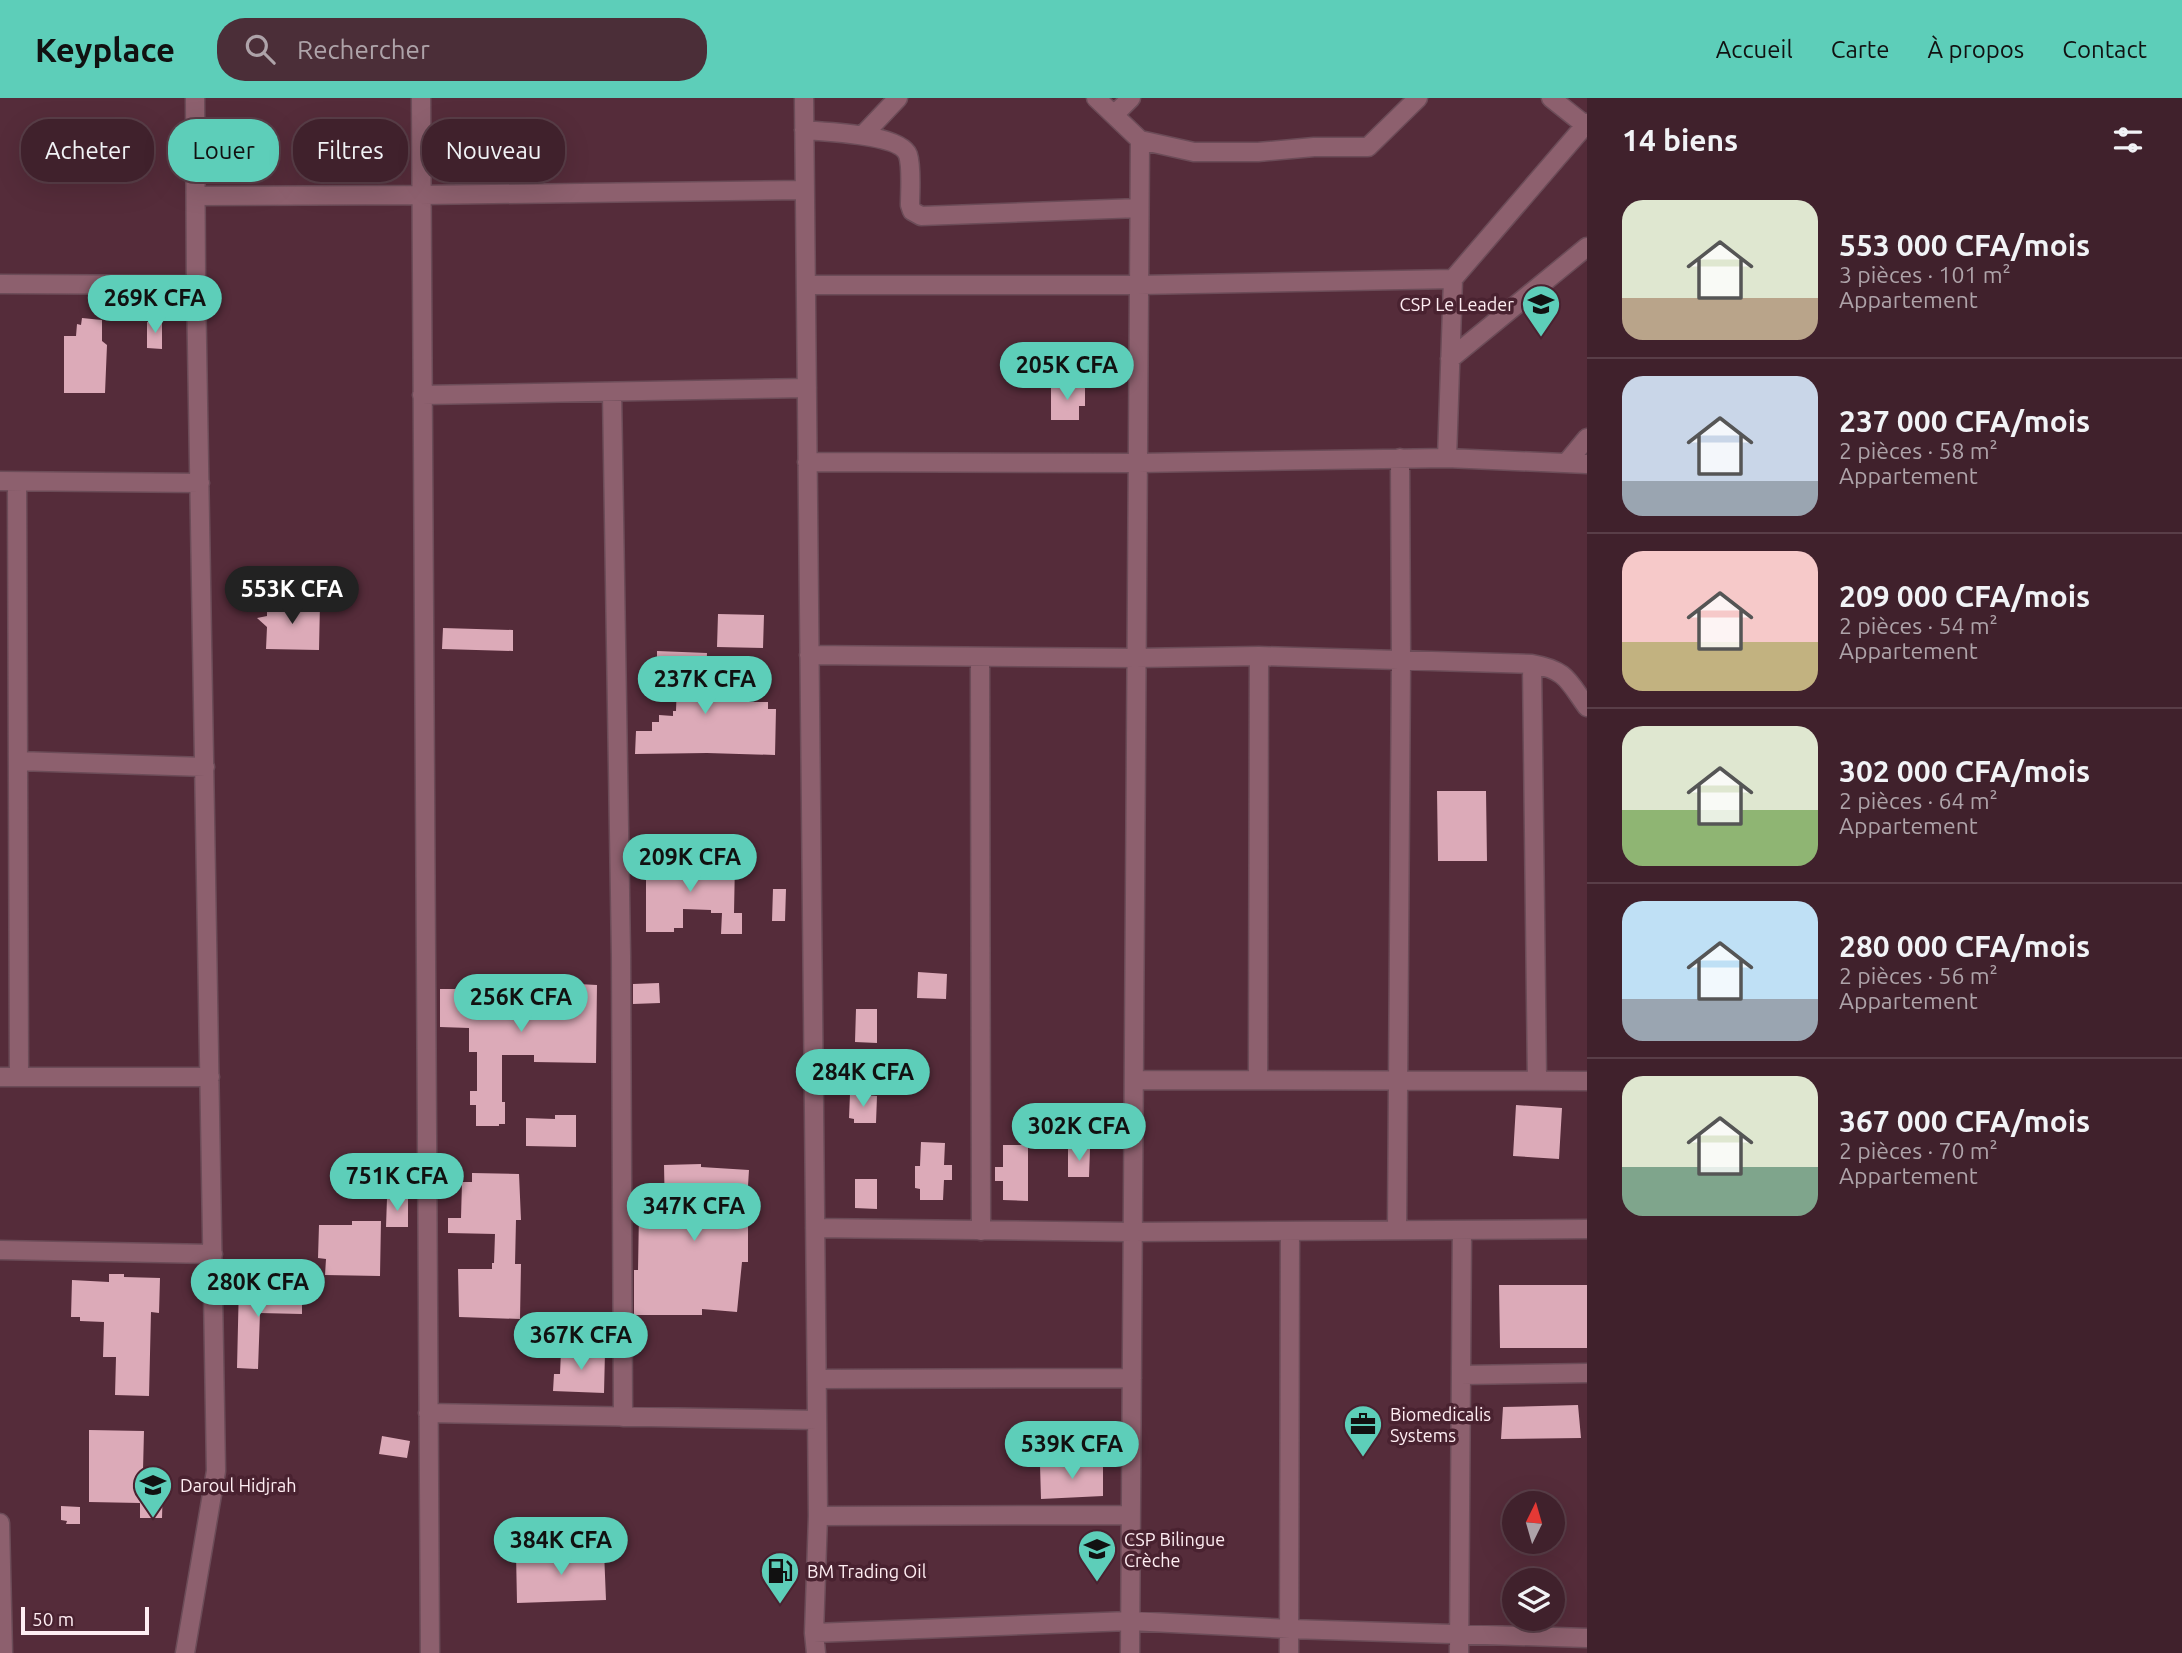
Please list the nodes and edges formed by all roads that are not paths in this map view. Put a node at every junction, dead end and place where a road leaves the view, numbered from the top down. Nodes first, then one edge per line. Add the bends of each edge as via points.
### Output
1 (195, 98) edge
2 (421, 98) edge
3 (804, 98) edge
4 (898, 98) edge
5 (1096, 98) edge
6 (1131, 98) edge
7 (1418, 98) edge
8 (1551, 98) edge
9 (1114, 116) junction
10 (1586, 124) edge
11 (804, 130) junction
12 (863, 135) junction
13 (1140, 140) junction
14 (805, 190) junction
15 (196, 195) junction
16 (422, 195) junction
17 (1139, 208) junction
18 (1587, 247) edge
19 (1453, 279) junction
20 (0, 284) edge
21 (196, 285) junction
22 (806, 285) junction
23 (1139, 285) junction
24 (1450, 359) junction
25 (807, 388) junction
26 (612, 392) junction
27 (422, 395) junction
28 (1587, 438) edge
29 (1400, 458) junction
30 (1447, 458) junction
31 (807, 462) junction
32 (1567, 462) junction
33 (1138, 463) junction
34 (1587, 464) edge
35 (8, 481) edge
36 (200, 483) junction
37 (9, 635) edge
38 (809, 655) junction
39 (1259, 656) junction
40 (979, 657) junction
41 (1136, 658) junction
42 (1401, 660) junction
43 (1532, 664) junction
44 (1587, 707) edge
45 (18, 761) junction
46 (205, 767) junction
47 (9, 921) edge
48 (0, 1077) edge
49 (19, 1077) junction
50 (210, 1077) junction
51 (1134, 1080) junction
52 (1258, 1080) junction
53 (1398, 1081) junction
54 (1537, 1081) junction
55 (1587, 1081) edge
56 (815, 1228) junction
57 (1587, 1229) edge
58 (1397, 1230) junction
59 (1462, 1230) junction
60 (981, 1231) junction
61 (1290, 1231) junction
62 (1133, 1232) junction
63 (0, 1250) edge
64 (213, 1254) junction
65 (1587, 1373) edge
66 (1461, 1375) junction
67 (1132, 1378) junction
68 (817, 1380) junction
69 (428, 1413) junction
70 (623, 1417) junction
71 (817, 1420) junction
72 (818, 1516) junction
73 (1131, 1516) junction
74 (0, 1523) edge
75 (1130, 1621) junction
76 (1290, 1629) junction
77 (814, 1633) junction
78 (1587, 1638) edge
79 (1459, 1644) edge
80 (3, 1653) edge
81 (185, 1653) edge
82 (430, 1653) edge
83 (816, 1653) edge
84 (1130, 1653) edge
85 (1289, 1653) edge

1 - 15 street
2 - 16 street
3 - 11 street
4 - 12 street
5 - 9 street
6 - 9 street
7 - 13 street via 1367,147 1194,152
8 - 10 street
9 - 13 street
10 - 19 street
11 - 12 street
11 - 14 street
12 - 17 street via 906,151 910,205 921,216
13 - 17 street
14 - 16 street
14 - 22 street
15 - 16 street
15 - 21 street
16 - 27 street
17 - 23 street
18 - 24 street
19 - 23 street
19 - 24 street
20 - 21 street
21 - 36 street
22 - 23 street
22 - 25 street
23 - 33 street
24 - 30 street
25 - 26 street
25 - 31 street
26 - 27 street
26 - 70 street
27 - 69 street
28 - 32 street
29 - 30 street
29 - 33 street
29 - 42 street
30 - 32 street
31 - 33 street
31 - 38 street
32 - 34 street
33 - 41 street
35 - 36 street
35 - 37 street
36 - 46 street
37 - 45 street
38 - 40 street
38 - 56 street
39 - 41 street
39 - 42 street
39 - 52 street
40 - 41 street
40 - 60 street
41 - 51 street
42 - 43 street
42 - 53 street
43 - 44 street via 1563,674
43 - 54 street
45 - 46 street
45 - 47 street
46 - 50 street
47 - 49 street
48 - 49 street
49 - 50 street
50 - 64 street
51 - 52 street
51 - 62 street
52 - 53 street
53 - 54 street
53 - 58 street
54 - 55 street
56 - 60 street
56 - 68 street
57 - 59 street
58 - 59 street
58 - 61 street
59 - 66 street
60 - 62 street
61 - 62 street
61 - 76 street
62 - 67 street
63 - 64 street
64 - 81 street via 216,1471
65 - 66 street
66 - 79 street
67 - 68 street
67 - 73 street
68 - 71 street
69 - 70 street
69 - 82 street
70 - 71 street
71 - 72 street
72 - 73 street
72 - 77 street
73 - 75 street
74 - 80 street
75 - 76 street
75 - 77 street
75 - 84 street
76 - 79 street
76 - 85 street
77 - 83 street
78 - 79 street

